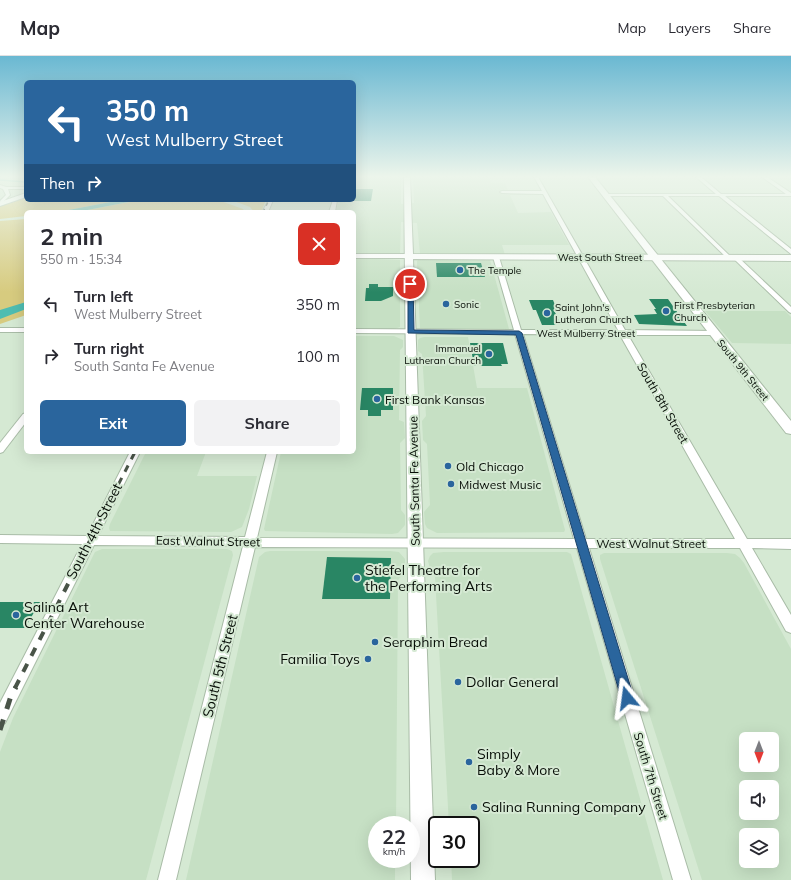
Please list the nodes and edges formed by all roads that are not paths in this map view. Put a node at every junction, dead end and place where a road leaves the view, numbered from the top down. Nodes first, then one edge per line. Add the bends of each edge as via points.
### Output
1 (408, 215) edge
2 (558, 215) edge
3 (621, 215) edge
4 (686, 215) edge
5 (745, 215) edge
6 (791, 252) edge
7 (356, 256) edge
8 (409, 256) junction
9 (496, 257) junction
10 (582, 257) junction
11 (654, 258) junction
12 (733, 258) junction
13 (791, 258) edge
14 (791, 311) edge
15 (0, 330) edge
16 (24, 330) edge
17 (356, 332) edge
18 (411, 332) junction
19 (519, 333) junction
20 (623, 333) junction
21 (714, 333) junction
22 (24, 419) edge
23 (791, 430) edge
24 (0, 450) edge
25 (134, 454) edge
26 (272, 454) edge
27 (0, 539) edge
28 (89, 540) junction
29 (250, 542) junction
30 (415, 542) junction
31 (582, 543) junction
32 (743, 544) junction
33 (791, 544) edge
34 (791, 627) edge
35 (0, 718) edge
36 (167, 880) edge
37 (423, 880) edge
38 (682, 880) edge

1 - 8 main road, South Santa Fe Avenue
2 - 10 street, South 8th Street
3 - 11 main road, South 9th Street
4 - 12 street
5 - 6 street
7 - 8 street
8 - 9 main road, West South Street
8 - 18 main road, South Santa Fe Avenue
9 - 10 main road, West South Street
9 - 19 street, South 7th Street
10 - 11 main road, West South Street
10 - 20 street, South 8th Street
11 - 12 main road, West South Street
11 - 21 main road, South 9th Street
12 - 13 main road, West South Street
12 - 14 street
15 - 16 street
17 - 18 street, West Mulberry Street
18 - 19 street, West Mulberry Street
18 - 30 main road, South Santa Fe Avenue
19 - 20 street, West Mulberry Street
19 - 31 street, South 7th Street
20 - 21 street, West Mulberry Street
20 - 32 street, South 8th Street
21 - 23 main road, South 9th Street
22 - 24 street
25 - 28 street, South 4th Street
26 - 29 street, South 5th Street
27 - 28 street, East Walnut Street
28 - 29 street, East Walnut Street
28 - 35 street, South 4th Street
29 - 30 street, East Walnut Street
29 - 36 street, South 5th Street
30 - 31 street, West Walnut Street
30 - 37 main road, South Santa Fe Avenue
31 - 32 street, West Walnut Street
31 - 38 street, South 7th Street
32 - 33 street, West Walnut Street
32 - 34 street, South 8th Street

